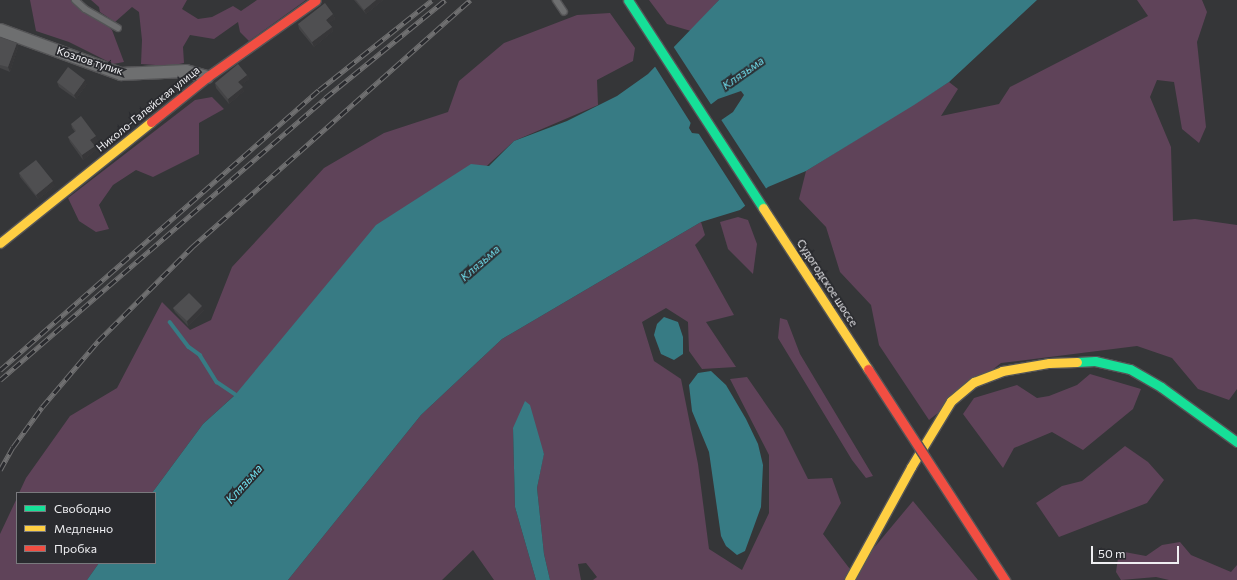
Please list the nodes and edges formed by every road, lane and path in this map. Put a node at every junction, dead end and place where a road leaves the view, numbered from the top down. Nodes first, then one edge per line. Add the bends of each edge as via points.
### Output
1 (75, 0) edge
2 (316, 0) edge
3 (556, 0) edge
4 (628, 0) edge
5 (564, 12) dead end
6 (118, 28) dead end
7 (0, 30) edge
8 (207, 78) junction
9 (0, 243) edge
10 (1237, 442) edge
11 (849, 580) edge
12 (1005, 580) edge

1 - 6 lane
2 - 8 street, Николо-Галейская улица
3 - 5 lane
4 - 12 street, Судогодское шоссе, bridge
7 - 8 street, Козлов тупик via 122,74 186,71
8 - 9 street, Николо-Галейская улица
10 - 11 street via 1130,369 1095,361 1049,363 1002,371 974,382 951,401 911,467

